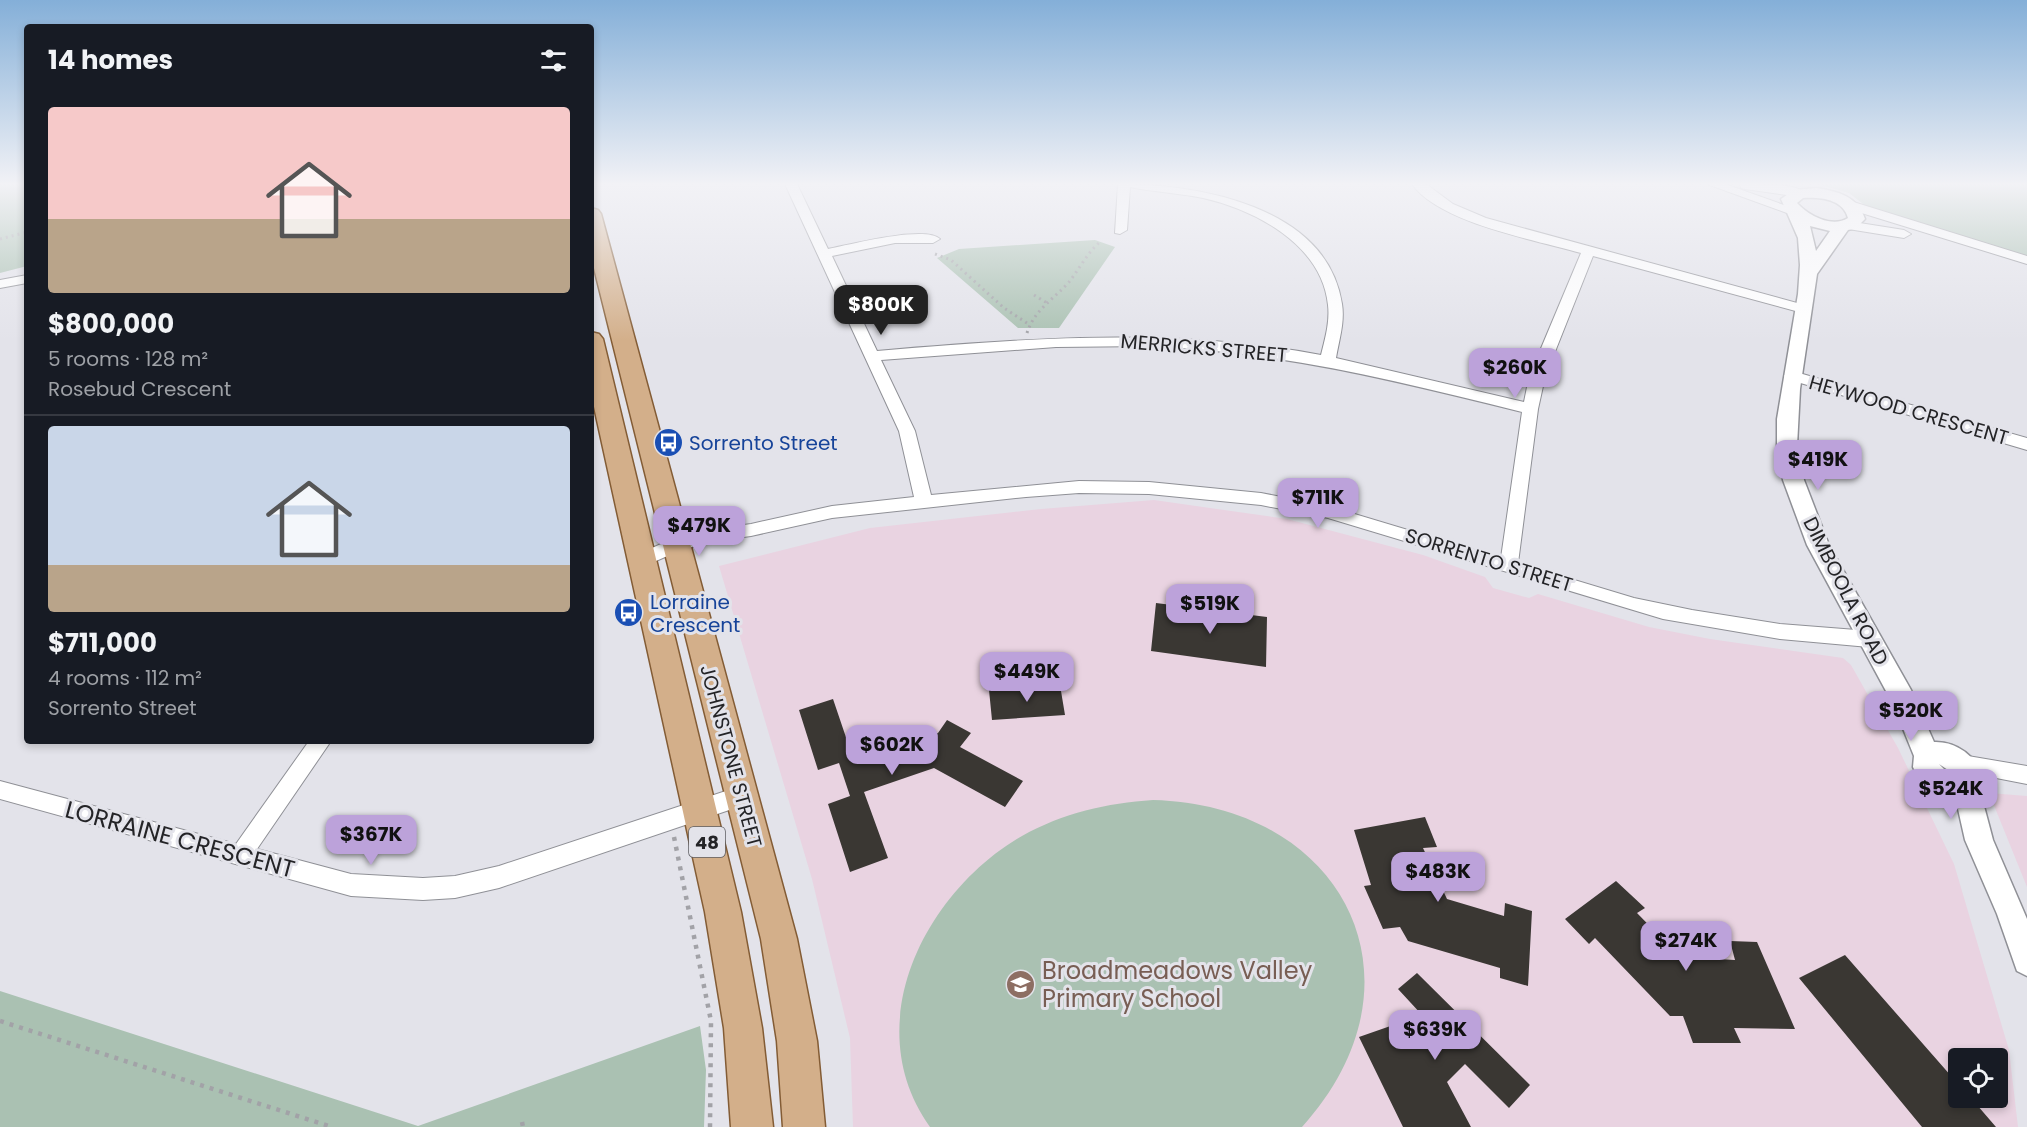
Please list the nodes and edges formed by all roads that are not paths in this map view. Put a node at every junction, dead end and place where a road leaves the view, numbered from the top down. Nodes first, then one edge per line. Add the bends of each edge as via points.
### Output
1 (595, 237) edge
2 (816, 237) edge
3 (1293, 237) edge
4 (1542, 237) edge
5 (1806, 237) edge
6 (1836, 237) edge
7 (1920, 237) edge
8 (1949, 237) edge
9 (933, 239) dead end
10 (1974, 245) junction
11 (1589, 250) junction
12 (824, 254) junction
13 (2027, 260) edge
14 (1811, 270) junction
15 (24, 280) edge
16 (0, 284) edge
17 (1803, 309) junction
18 (594, 353) edge
19 (872, 356) junction
20 (1328, 361) junction
21 (1792, 376) junction
22 (1530, 409) junction
23 (2027, 444) edge
24 (924, 503) junction
25 (677, 551) junction
26 (640, 561) junction
27 (1509, 566) junction
28 (1869, 639) junction
29 (1902, 697) junction
30 (319, 744) edge
31 (1959, 776) junction
32 (2027, 776) edge
33 (0, 790) edge
34 (741, 796) junction
35 (686, 816) junction
36 (240, 856) junction
37 (2027, 961) edge
38 (752, 1127) edge
39 (804, 1127) edge

1 - 25 main road, JOHNSTONE STREET / 48
2 - 12 street
3 - 20 street via 1314,255 1331,285 1336,319
4 - 11 street
5 - 14 street, DIMBOOLA ROAD
6 - 14 street, DIMBOOLA ROAD
7 - 10 street
8 - 10 street
9 - 12 street via 895,239
10 - 13 street
11 - 17 street
11 - 22 street via 1543,361
12 - 19 street
14 - 17 street, DIMBOOLA ROAD
15 - 16 street
17 - 21 street, DIMBOOLA ROAD
18 - 26 main road, JOHNSTONE STREET / 48
19 - 20 street, MERRICKS STREET via 1028,343 1118,341 1242,348
19 - 24 street via 907,431
20 - 22 street, MERRICKS STREET
21 - 23 street, HEYWOOD CRESCENT
21 - 28 street, DIMBOOLA ROAD via 1786,417 1794,479 1822,554
22 - 27 street
24 - 25 street, SORRENTO STREET via 832,512 752,530 717,546
24 - 27 street, SORRENTO STREET via 1079,488 1214,493 1338,515
25 - 26 street, SORRENTO STREET
25 - 34 main road, JOHNSTONE STREET / 48
26 - 35 main road, JOHNSTONE STREET / 48
27 - 28 street, SORRENTO STREET via 1680,616 1803,635
28 - 29 street, DIMBOOLA ROAD
29 - 31 street, DIMBOOLA ROAD
29 - 31 street, DIMBOOLA ROAD via 1927,756 1938,753
30 - 36 street
31 - 32 street
31 - 37 street, DIMBOOLA ROAD via 1979,840
33 - 36 street, LORRAINE CRESCENT
34 - 35 street, LORRAINE CRESCENT
34 - 39 main road, JOHNSTONE STREET / 48 via 779,939 797,1041
35 - 36 street, LORRAINE CRESCENT via 499,877 434,889 351,885
35 - 38 main road, JOHNSTONE STREET / 48 via 723,912 743,1028

